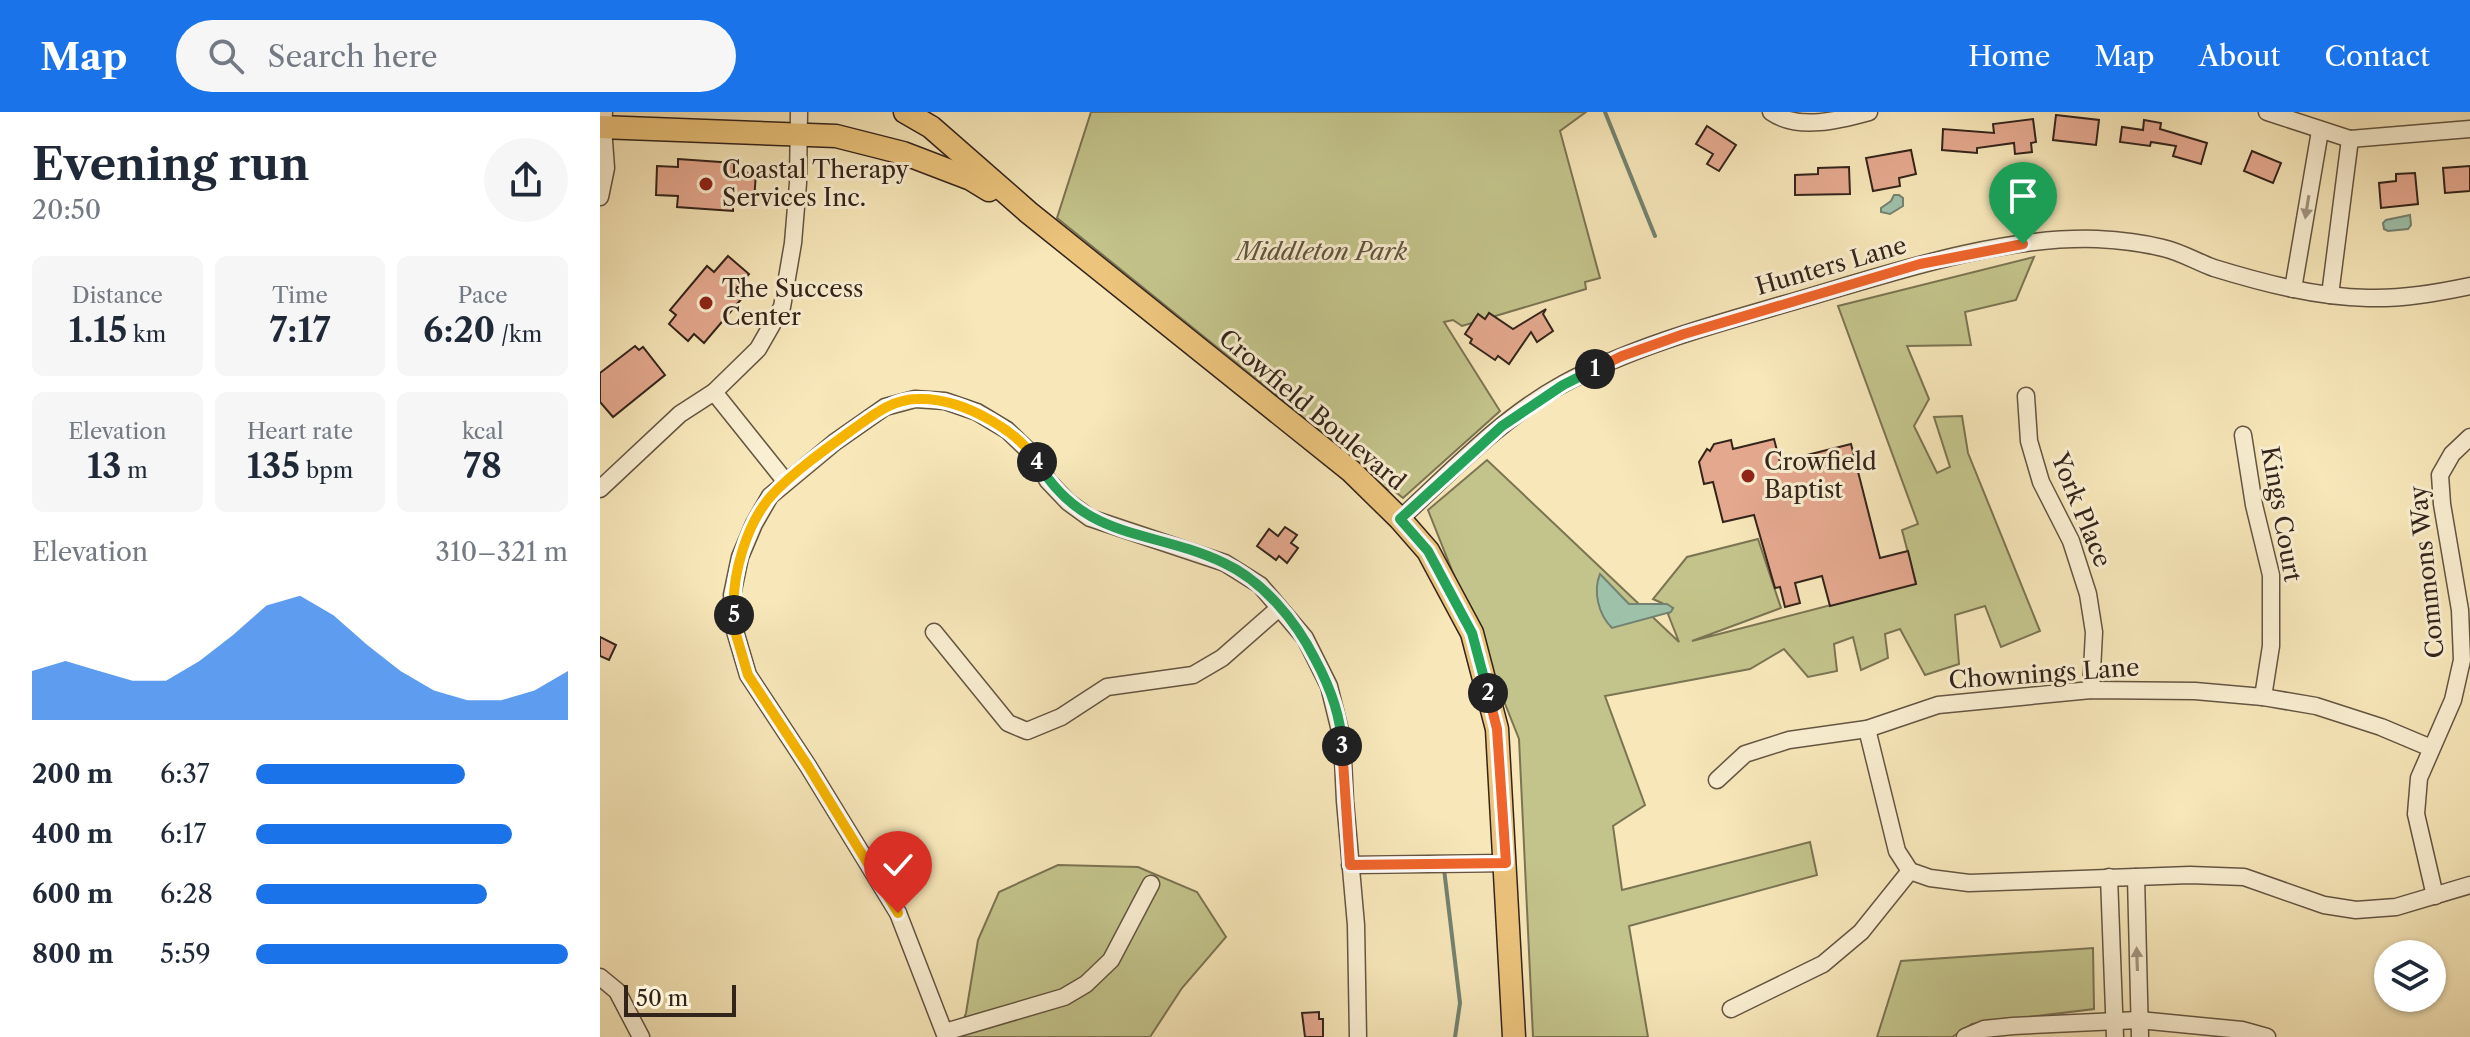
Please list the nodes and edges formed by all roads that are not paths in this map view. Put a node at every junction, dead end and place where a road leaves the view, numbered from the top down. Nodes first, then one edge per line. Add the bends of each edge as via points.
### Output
1 (905, 112) edge
2 (1771, 112) edge
3 (1869, 112) edge
4 (2267, 112) edge
5 (602, 122) edge
6 (798, 123) edge
7 (2470, 129) edge
8 (2320, 131) junction
9 (2350, 139) junction
10 (600, 197) edge
11 (1028, 212) junction
12 (2470, 286) edge
13 (2293, 289) junction
14 (2330, 295) junction
15 (714, 392) junction
16 (2026, 396) dead end
17 (2243, 435) dead end
18 (2470, 437) edge
19 (786, 482) junction
20 (600, 489) edge
21 (1400, 519) junction
22 (1279, 608) junction
23 (934, 632) dead end
24 (2091, 690) junction
25 (2263, 697) junction
26 (1867, 729) junction
27 (2431, 748) junction
28 (1717, 780) dead end
29 (1506, 863) junction
30 (1350, 865) junction
31 (1910, 871) junction
32 (2109, 877) junction
33 (2136, 877) junction
34 (1151, 884) dead end
35 (2470, 885) edge
36 (2435, 896) junction
37 (600, 977) edge
38 (1731, 1009) dead end
39 (2140, 1028) edge
40 (2115, 1029) edge
41 (946, 1034) edge
42 (641, 1037) edge
43 (1358, 1037) edge
44 (1514, 1037) edge
45 (1965, 1037) edge
46 (2267, 1037) edge

1 - 11 main road, Crowfield Boulevard via 931,127
2 - 3 street via 1805,122
4 - 8 street
5 - 6 main road, Crowfield Boulevard
5 - 10 street via 606,168
6 - 11 main road, Crowfield Boulevard via 971,179
6 - 15 street via 798,183 782,307 758,349
7 - 9 street
8 - 9 street
8 -> 13 street
9 - 14 street
11 - 21 main road, Crowfield Boulevard via 1351,471
12 - 14 street, Hunters Lane via 2381,298
13 - 14 street, Hunters Lane
13 - 21 street, Hunters Lane via 2164,248 2098,239 2023,244 1920,264 1622,356 1563,385 1502,426
15 - 19 street
15 - 20 street via 680,414
16 - 24 street, York Place via 2029,441 2041,482 2071,541 2088,594 2094,632
17 - 25 street, Kings Court via 2271,575 2271,646
18 - 27 street, Commons Way via 2440,475 2462,660 2453,700
19 - 22 street via 885,407 915,399 945,401 1007,430 1034,456 1048,481 1090,518 1225,563 1260,585
19 - 41 street via 770,496 740,557 732,595 735,631 748,675 898,913
21 - 29 main road, Crowfield Boulevard via 1428,551 1472,633 1497,729
22 - 23 street via 1222,658 1193,675 1107,687 1061,717 1027,731 1008,723
22 - 30 street via 1305,638 1329,686 1342,739
24 - 25 street, Chownings Lane
24 - 26 street, Chownings Lane via 1938,705
25 - 27 street, Chownings Lane via 2316,706
26 - 28 street, Chownings Lane via 1789,740 1745,754
26 - 31 street via 1897,851
27 - 36 street, Commons Way via 2419,778 2416,814
29 - 30 street
29 - 44 main road, Crowfield Boulevard
30 - 43 street
31 - 32 street via 1969,883
31 - 38 street via 1861,932 1823,964
32 - 33 street
32 - 40 street
33 - 36 street via 2244,877 2324,905 2356,910 2396,907
39 -> 33 street
34 - 41 street via 1111,960 1086,984 1064,997
35 - 36 street
37 - 42 street via 617,991
39 - 40 street
39 - 46 street via 2242,1030
40 - 45 street via 1984,1029

